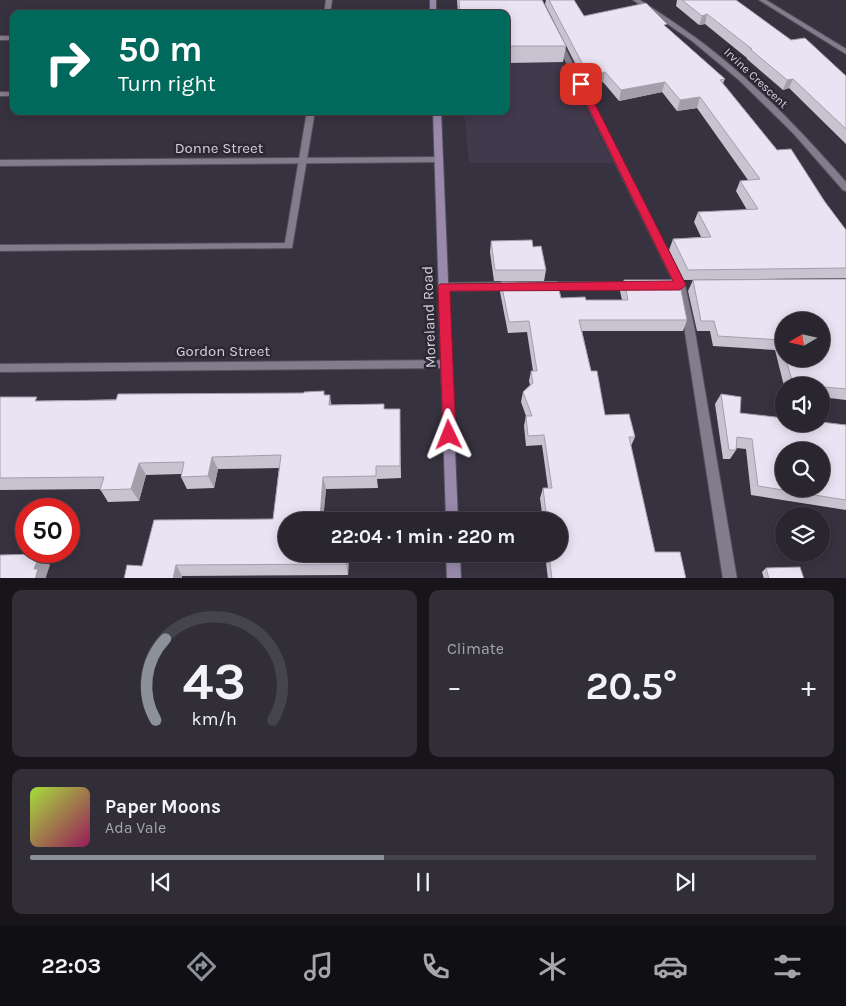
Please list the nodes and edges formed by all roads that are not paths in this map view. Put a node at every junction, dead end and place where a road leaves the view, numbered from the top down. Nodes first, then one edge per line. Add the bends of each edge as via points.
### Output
1 (636, 0) edge
2 (762, 0) edge
3 (555, 33) edge
4 (846, 52) edge
5 (310, 115) edge
6 (437, 115) edge
7 (438, 160) junction
8 (302, 161) junction
9 (0, 163) edge
10 (846, 188) edge
11 (0, 248) edge
12 (642, 286) edge
13 (444, 287) junction
14 (447, 364) junction
15 (0, 368) edge
16 (452, 512) edge
17 (454, 562) edge
18 (454, 578) edge
19 (730, 578) edge

1 - 10 street, Irvine Crescent via 702,45 752,88
2 - 4 street
3 - 19 street via 680,285 690,326
5 - 8 street
6 - 7 main road, Moreland Road
7 - 8 street, Donne Street
7 - 13 main road, Moreland Road
8 - 9 street, Donne Street
8 - 11 street via 289,246
12 - 13 street
13 - 14 main road, Moreland Road
14 - 15 street, Gordon Street
14 - 16 main road, Moreland Road
17 - 18 main road

